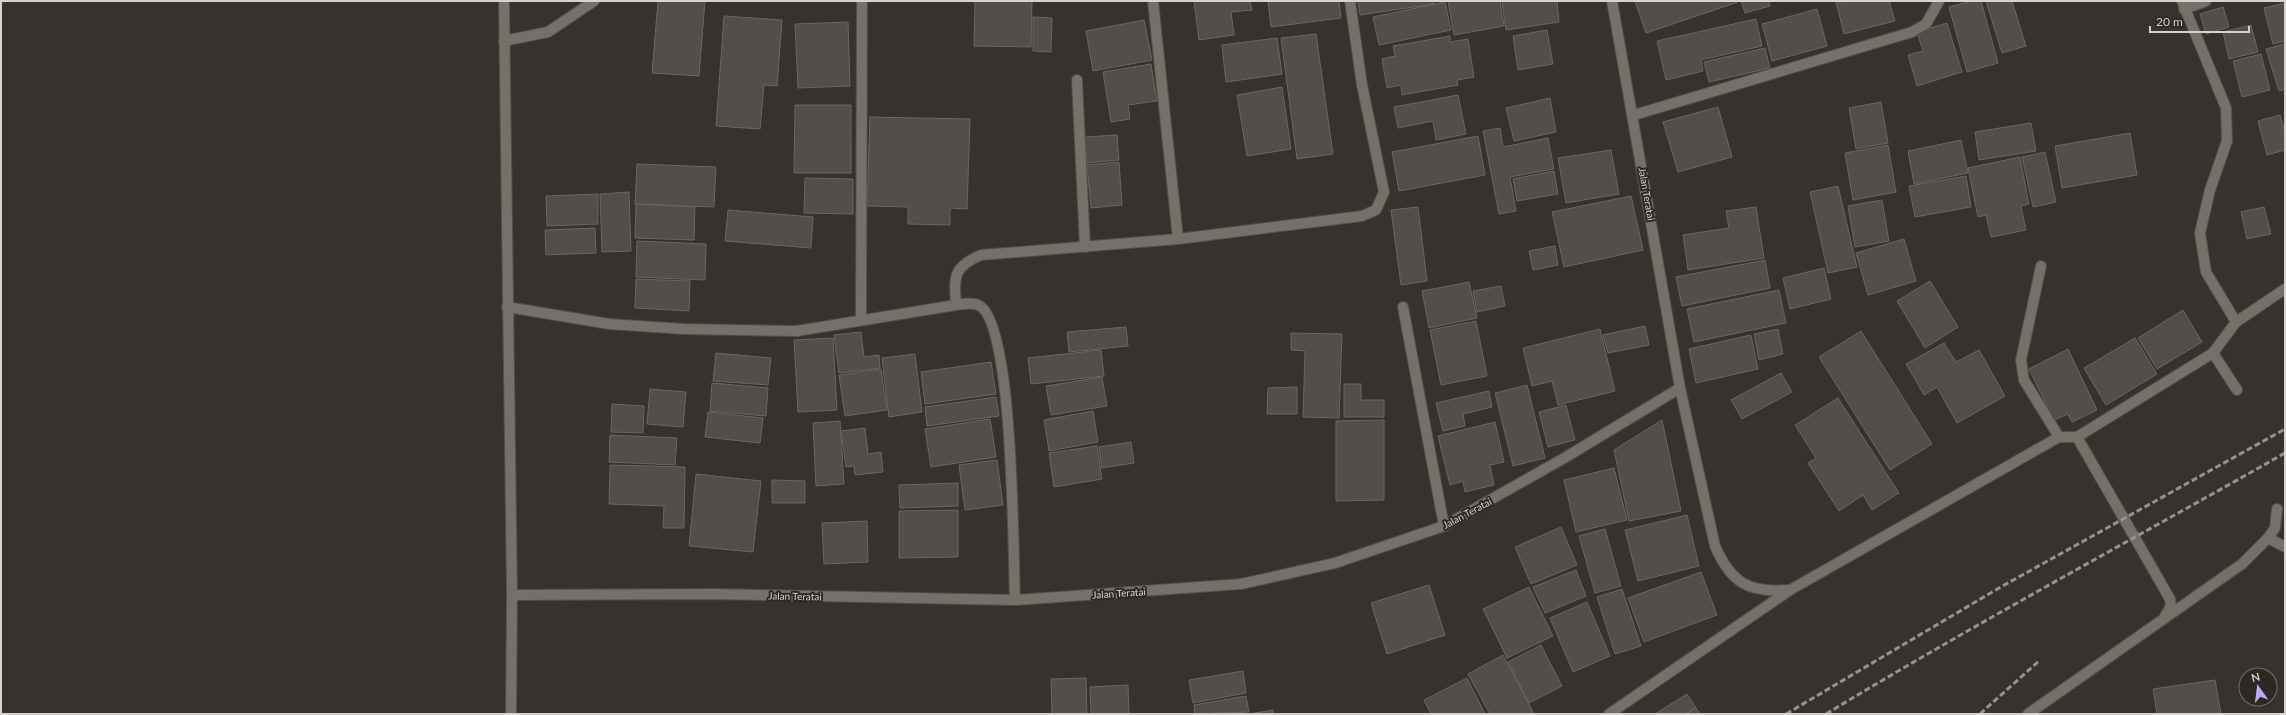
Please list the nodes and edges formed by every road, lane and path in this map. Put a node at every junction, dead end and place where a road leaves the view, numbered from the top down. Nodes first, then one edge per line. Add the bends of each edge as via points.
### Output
1 (504, 1) edge
2 (594, 1) edge
3 (862, 1) edge
4 (1153, 1) edge
5 (1350, 1) edge
6 (1612, 1) edge
7 (1939, 1) edge
8 (2206, 1) edge
9 (2183, 5) edge
10 (504, 41) junction
11 (1077, 80) dead end
12 (1634, 115) junction
13 (1178, 239) junction
14 (1085, 247) junction
15 (2041, 266) dead end
16 (2285, 289) edge
17 (956, 305) junction
18 (1403, 306) dead end
19 (507, 307) junction
20 (861, 320) junction
21 (2236, 322) junction
22 (2213, 353) junction
23 (1680, 388) junction
24 (2237, 390) dead end
25 (2059, 437) junction
26 (2077, 437) junction
27 (2277, 509) dead end
28 (1444, 526) junction
29 (2268, 538) junction
30 (2285, 547) edge
31 (1790, 590) junction
32 (512, 595) junction
33 (1015, 600) junction
34 (2159, 622) junction
35 (511, 714) edge
36 (1609, 714) edge
37 (2028, 714) edge

1 - 10 street
2 - 10 street via 548,32
3 - 20 street
4 - 13 street
5 - 13 street via 1362,85 1384,192 1376,210 1362,216
6 - 12 street, Jalan Teratai
7 - 12 street via 1926,24 1912,32
8 - 9 street
9 - 21 street via 2226,108 2227,141 2210,190 2200,233 2206,272
10 - 19 street
11 - 14 street
12 - 23 street, Jalan Teratai
13 - 14 street
14 - 17 street via 981,255 964,262 957,274
15 - 25 street via 2021,360 2024,380
16 - 21 street
17 - 20 street
17 - 33 street via 981,306 989,317 997,340 1010,444
18 - 28 street
19 - 20 street via 609,324 684,329 797,331
19 - 32 street
21 - 22 street
22 - 24 street
22 - 26 street
23 - 28 street, Jalan Teratai via 1566,457
23 - 31 street, Jalan Teratai via 1715,546 1722,563 1734,578 1749,588 1768,592
25 - 26 street
25 - 31 street
26 - 34 street via 2170,599 2168,613
27 - 29 street via 2275,528
28 - 33 street, Jalan Teratai via 1335,564 1241,584
29 - 30 street
29 - 34 street via 2242,564
31 - 36 street
32 - 33 street, Jalan Teratai via 710,594
32 - 35 street
34 - 37 street

